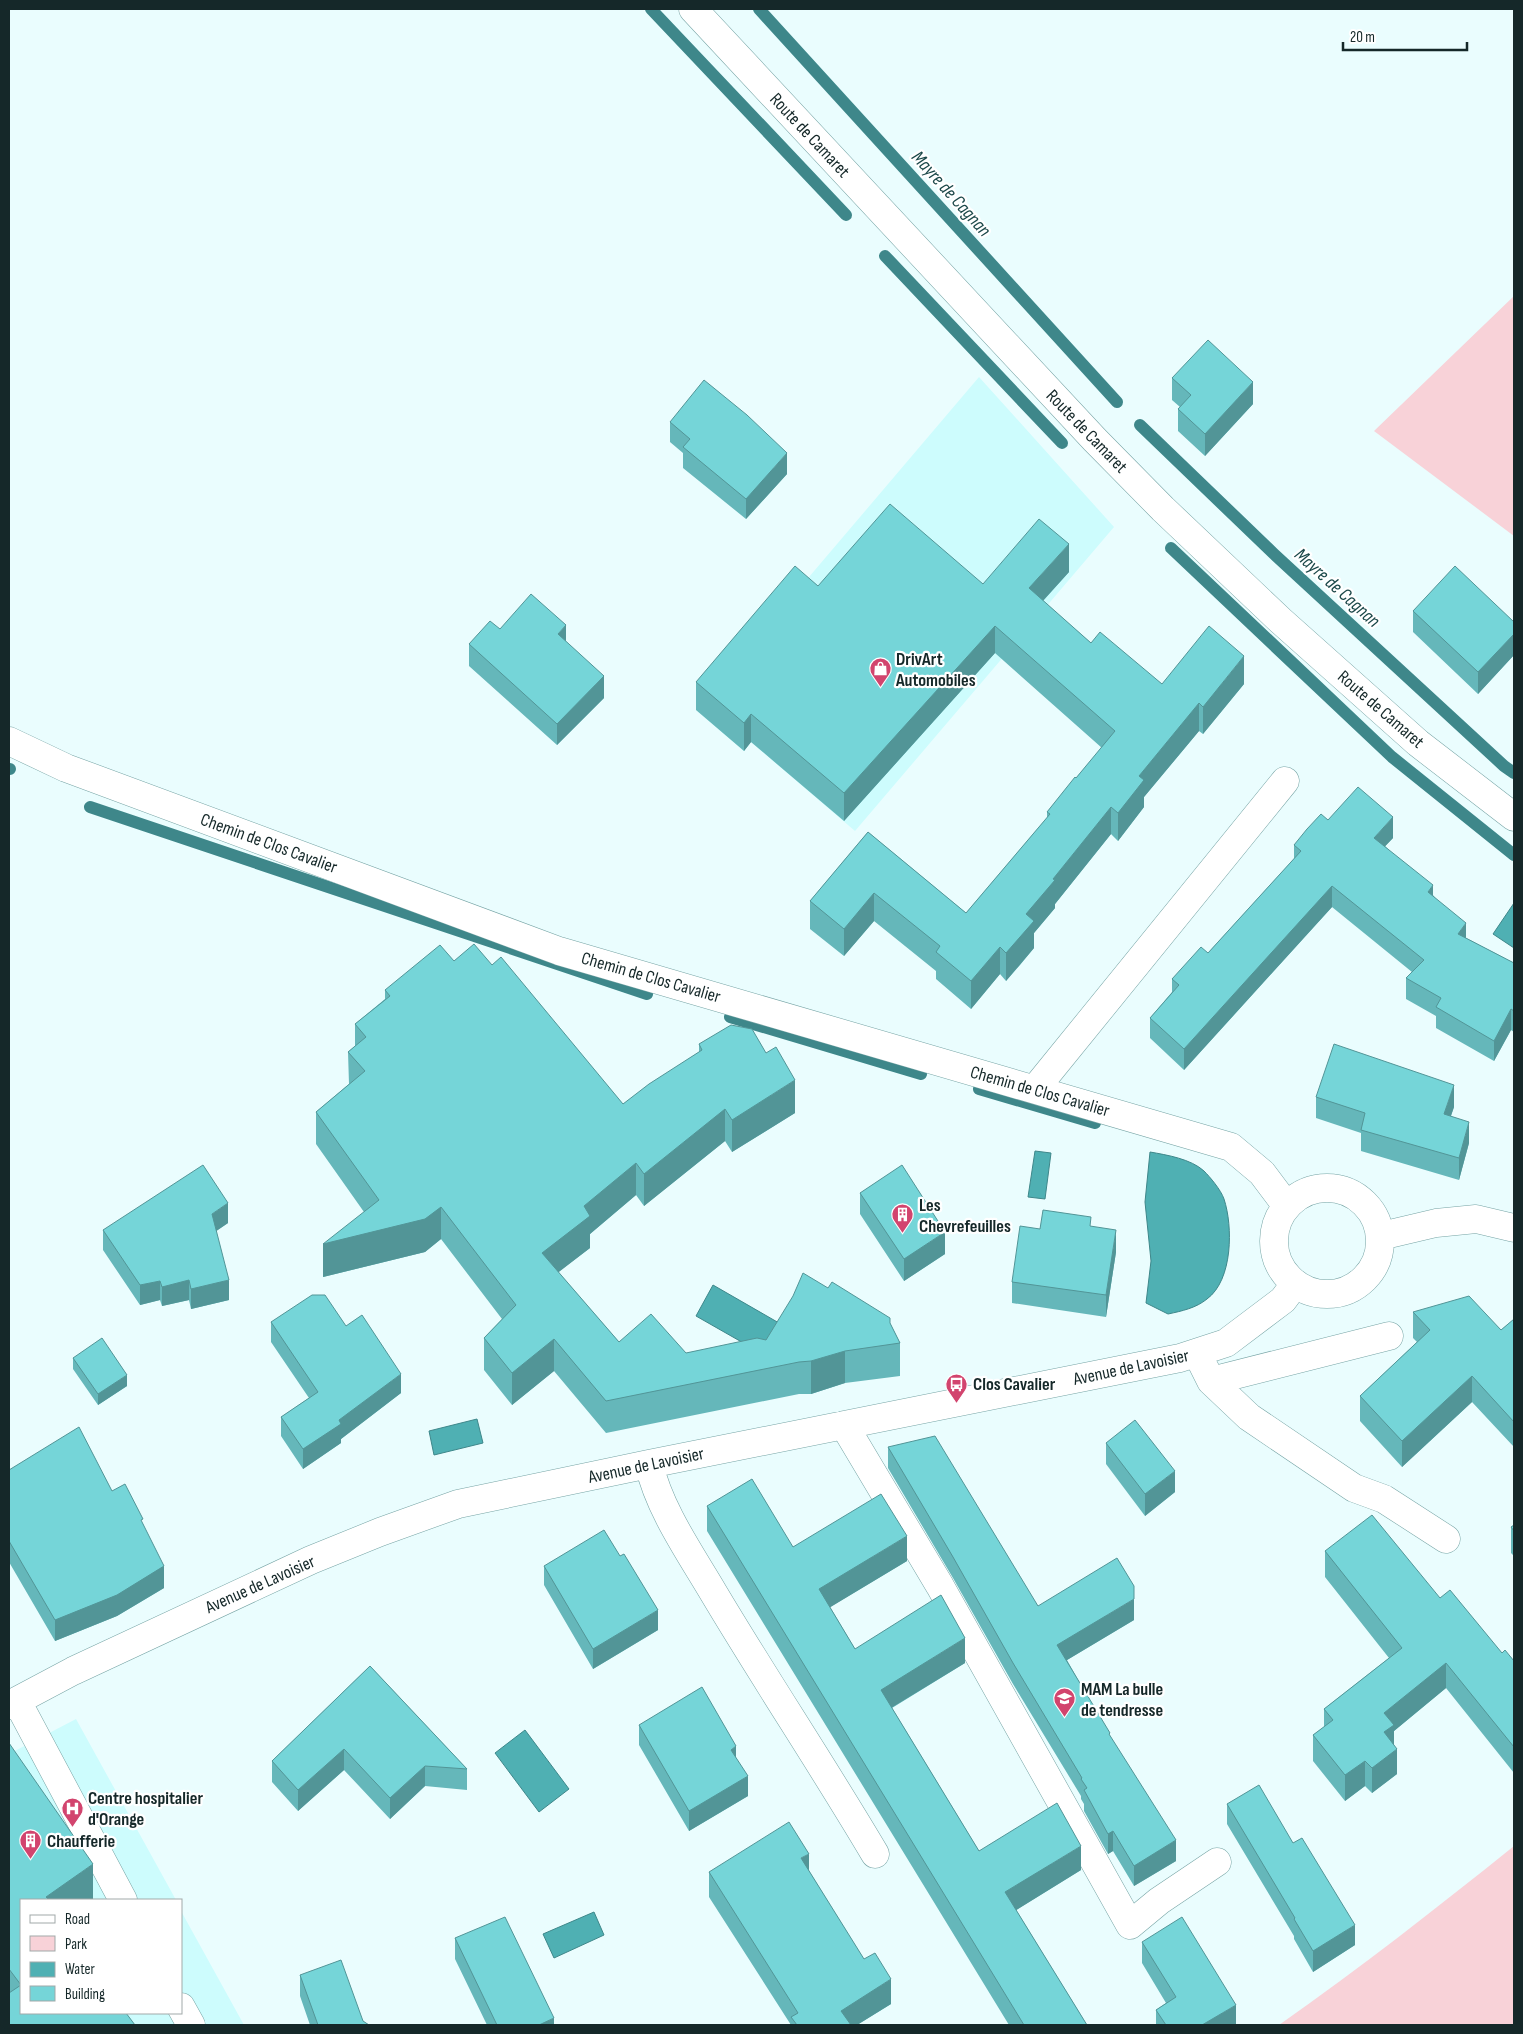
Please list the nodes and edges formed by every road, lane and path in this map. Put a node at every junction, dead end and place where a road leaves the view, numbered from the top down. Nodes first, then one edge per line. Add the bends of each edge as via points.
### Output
1 (693, 9) edge
2 (9, 741) edge
3 (1285, 781) dead end
4 (1514, 817) edge
5 (1035, 1089) junction
6 (1286, 1205) junction
7 (1514, 1228) edge
8 (1381, 1236) junction
9 (1296, 1284) junction
10 (1389, 1336) dead end
11 (1198, 1353) junction
12 (1211, 1381) junction
13 (844, 1425) junction
14 (649, 1464) junction
15 (1446, 1539) dead end
16 (13, 1703) edge
17 (875, 1854) dead end
18 (1217, 1862) dead end
19 (122, 1899) edge
20 (182, 2010) edge
21 (191, 2025) edge

1 - 4 street, Route de Camaret via 1163,509 1280,620 1418,743
2 - 5 street, Chemin de Clos Cavalier via 66,768 559,951
3 - 5 street
5 - 6 street, Chemin de Clos Cavalier via 1231,1147 1262,1173
6 - 8 street via 1300,1194 1317,1188 1335,1188 1352,1193 1366,1204 1376,1219
6 - 9 street via 1277,1220 1273,1238 1279,1264
7 - 8 street via 1476,1219 1436,1222
8 - 9 street via 1373,1270 1361,1283 1329,1295 1312,1292
9 - 11 street, Avenue de Lavoisier via 1282,1300 1226,1343
10 - 12 street
11 - 12 street
11 - 13 street, Avenue de Lavoisier
12 - 15 street via 1249,1417 1346,1483 1384,1499
13 - 14 street, Avenue de Lavoisier
13 - 18 street via 940,1586 1130,1925
14 - 16 street, Avenue de Lavoisier via 458,1504 380,1532 169,1625
14 - 17 street via 654,1486 700,1570
16 - 19 street
20 - 21 street

